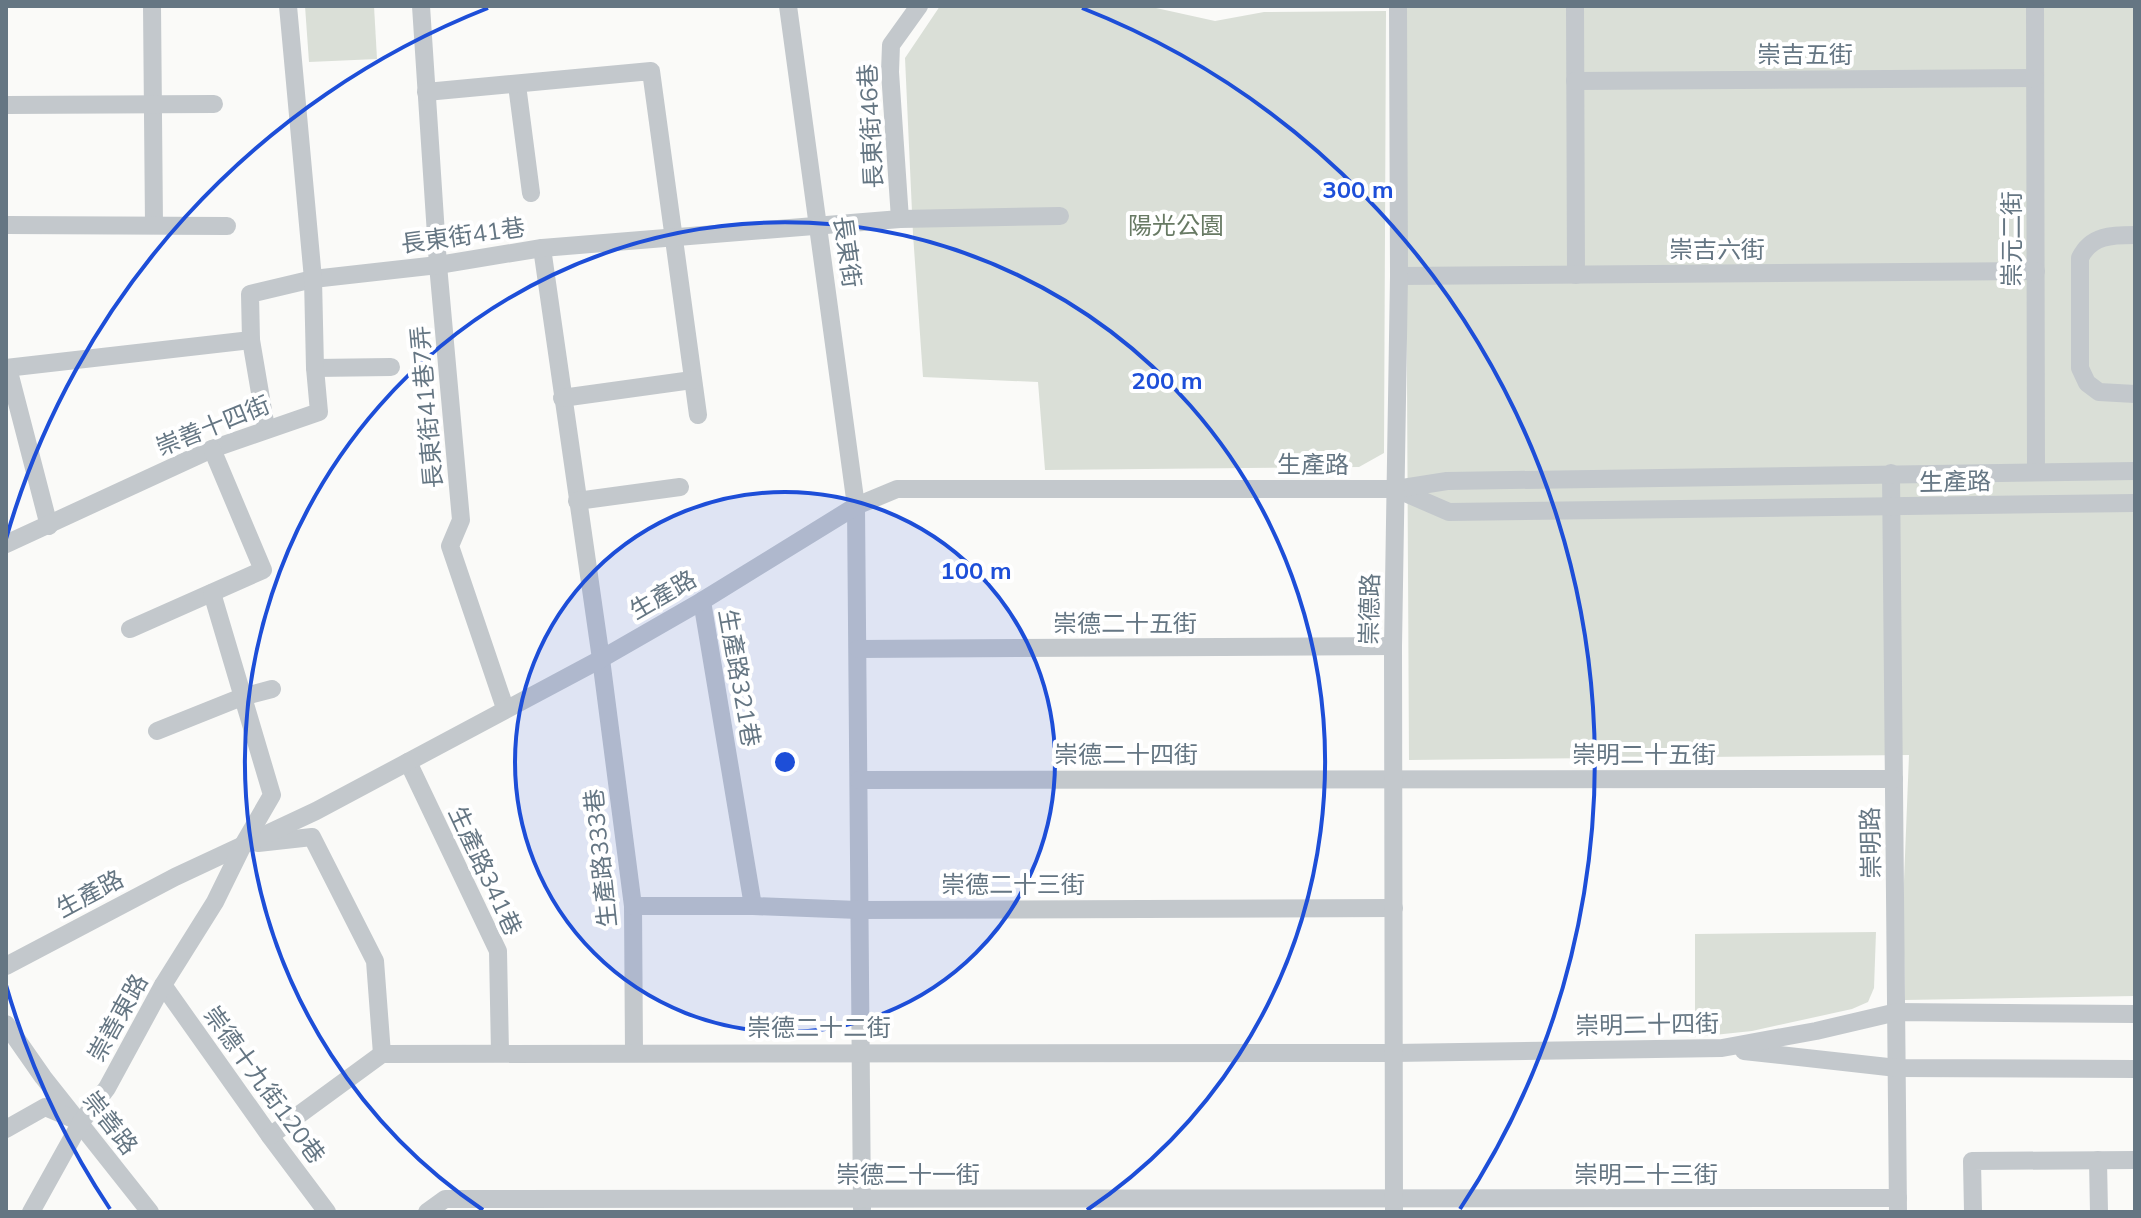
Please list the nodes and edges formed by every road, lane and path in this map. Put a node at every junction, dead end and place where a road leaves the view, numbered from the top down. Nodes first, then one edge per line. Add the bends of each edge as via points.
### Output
1 (152, 6) edge
2 (288, 6) edge
3 (421, 6) edge
4 (788, 6) edge
5 (919, 6) edge
6 (1398, 6) edge
7 (1575, 6) edge
8 (2035, 6) edge
9 (2035, 78) junction
10 (1575, 81) junction
11 (517, 85) junction
12 (426, 92) junction
13 (214, 104) dead end
14 (6, 105) edge
15 (153, 105) junction
16 (531, 193) dead end
17 (1060, 216) dead end
18 (900, 219) junction
19 (819, 224) junction
20 (6, 225) edge
21 (154, 225) junction
22 (227, 226) dead end
23 (2135, 235) edge
24 (675, 236) junction
25 (542, 248) junction
26 (438, 265) junction
27 (2036, 271) junction
28 (1576, 275) junction
29 (1399, 276) junction
30 (313, 279) junction
31 (251, 340) junction
32 (391, 367) dead end
33 (7, 368) edge
34 (315, 368) junction
35 (692, 380) junction
36 (2135, 394) edge
37 (562, 398) junction
38 (698, 415) dead end
39 (266, 428) junction
40 (212, 449) junction
41 (2135, 471) edge
42 (2036, 472) junction
43 (1891, 473) junction
44 (680, 487) dead end
45 (1396, 489) junction
46 (577, 501) junction
47 (2135, 503) edge
48 (856, 506) junction
49 (1891, 507) junction
50 (49, 526) junction
51 (6, 544) edge
52 (212, 593) junction
53 (702, 601) junction
54 (130, 629) dead end
55 (1393, 646) junction
56 (858, 649) junction
57 (601, 659) junction
58 (272, 689) dead end
59 (242, 697) junction
60 (505, 708) junction
61 (157, 731) dead end
62 (408, 762) junction
63 (1394, 778) junction
64 (1894, 779) junction
65 (859, 780) junction
66 (243, 845) junction
67 (633, 906) junction
68 (753, 906) junction
69 (1394, 908) junction
70 (858, 910) junction
71 (6, 966) edge
72 (163, 985) junction
73 (1897, 1012) junction
74 (2135, 1014) edge
75 (6, 1024) edge
76 (1722, 1048) junction
77 (861, 1052) junction
78 (500, 1053) junction
79 (634, 1053) junction
80 (1394, 1053) junction
81 (382, 1054) junction
82 (1897, 1068) junction
83 (2135, 1069) edge
84 (81, 1122) junction
85 (6, 1129) edge
86 (270, 1136) junction
87 (2098, 1160) junction
88 (2135, 1160) edge
89 (1394, 1205) edge
90 (1898, 1205) edge
91 (862, 1206) edge
92 (31, 1212) edge
93 (150, 1212) edge
94 (327, 1212) edge
95 (427, 1212) edge
96 (1973, 1212) edge
97 (2099, 1212) edge

1 - 15 street
2 - 30 street, 崇善十四街
3 - 12 street, 長東街41巷7弄
4 - 19 street, 長東街
5 - 18 street, 長東街46巷 via 891,45
6 - 29 street, 崇德路
7 - 10 street
8 - 9 street, 崇元二街
9 - 10 street, 崇吉五街
9 - 27 street, 崇元二街
10 - 28 street
11 - 12 street
11 - 16 street
11 - 24 street via 651,71
12 - 26 street, 長東街41巷7弄
13 - 15 street
14 - 15 street
15 - 21 street
17 - 18 street
18 - 19 street, 長東街46巷
19 - 24 street, 長東街41巷
19 - 48 street, 長東街
20 - 21 street
21 - 22 street
23 - 36 street via 2103,237 2088,245 2080,258 2080,368 2099,392
24 - 25 street, 長東街41巷
24 - 35 street
25 - 26 street, 長東街41巷
25 - 37 street, 生產路333巷
26 - 30 street, 長東街41巷
26 - 60 street, 長東街41巷7弄 via 461,520 450,546
27 - 28 street, 崇吉六街
27 - 42 street, 崇元二街
28 - 29 street, 崇吉六街
29 - 45 street, 崇德路
30 - 31 street, 長東街41巷 via 250,294
30 - 34 street, 崇善十四街
31 - 33 street
31 - 39 street, 長東街41巷
32 - 34 street
33 - 50 street
34 - 39 street, 崇善十四街 via 319,412
35 - 37 street
35 - 38 street
37 - 46 street, 生產路333巷
39 - 40 street, 崇善十四街
40 - 50 street, 崇善十四街
40 - 52 street via 263,570
41 - 42 street, 生產路
42 - 43 street, 生產路
43 - 45 street, 生產路 via 1447,481
43 - 49 street, 崇明路
44 - 46 street
45 - 48 street, 生產路 via 897,489
45 - 49 street, 生產路 via 1449,512
45 - 55 street, 崇德路
46 - 57 street, 生產路333巷
47 - 49 street, 生產路
48 - 53 street, 生產路
48 - 56 street, 長東街
49 - 64 street, 崇明路
50 - 51 street, 崇善十四街
52 - 54 street
52 - 59 street, 崇善東路
53 - 57 street, 生產路
53 - 68 street, 生產路321巷
55 - 56 street, 崇德二十五街
55 - 63 street, 崇德路
56 - 65 street, 長東街
57 - 60 street, 生產路
57 - 67 street, 生產路333巷
58 - 59 street
59 - 61 street
59 - 66 street, 崇善東路 via 272,795
60 - 62 street, 生產路
62 - 66 street, 生產路
62 - 78 street, 生產路341巷 via 498,951
63 - 64 street, 崇明二十五街
63 - 65 street, 崇德二十四街
63 - 69 street, 崇德路
64 - 73 street, 崇明路
65 - 70 street, 長東街
66 - 71 street, 生產路
66 - 72 street, 崇善東路
66 - 81 street via 312,837 375,961
67 - 68 street, 崇德二十三街
67 - 79 street, 生產路333巷
68 - 70 street, 崇德二十三街
69 - 70 street, 崇德二十三街
69 - 80 street, 崇德路
70 - 77 street, 長東街
72 - 84 street, 崇善東路 via 107,1088
72 - 86 street, 崇德十九街120巷
73 - 74 street, 崇明二十四街
73 - 76 street, 崇明二十四街
73 - 82 street, 崇明路
75 - 84 street, 崇善路
76 - 80 street, 崇明二十四街
76 - 82 street
77 - 79 street, 崇德二十二街
77 - 80 street, 崇德二十二街
77 - 91 street, 長東街
78 - 79 street, 崇德二十二街
78 - 81 street, 崇德二十二街
80 - 89 street, 崇德路
81 - 86 street
82 - 83 street
82 - 90 street, 崇明路
84 - 85 street via 45,1107
84 - 92 street, 崇善東路
84 - 93 street, 崇善路
86 - 94 street, 崇德十九街120巷
87 - 88 street
87 - 96 street via 1972,1161
87 - 97 street
89 - 90 street, 崇明二十三街
89 - 91 street, 崇德二十一街
91 - 95 street, 崇德二十一街 via 445,1199

